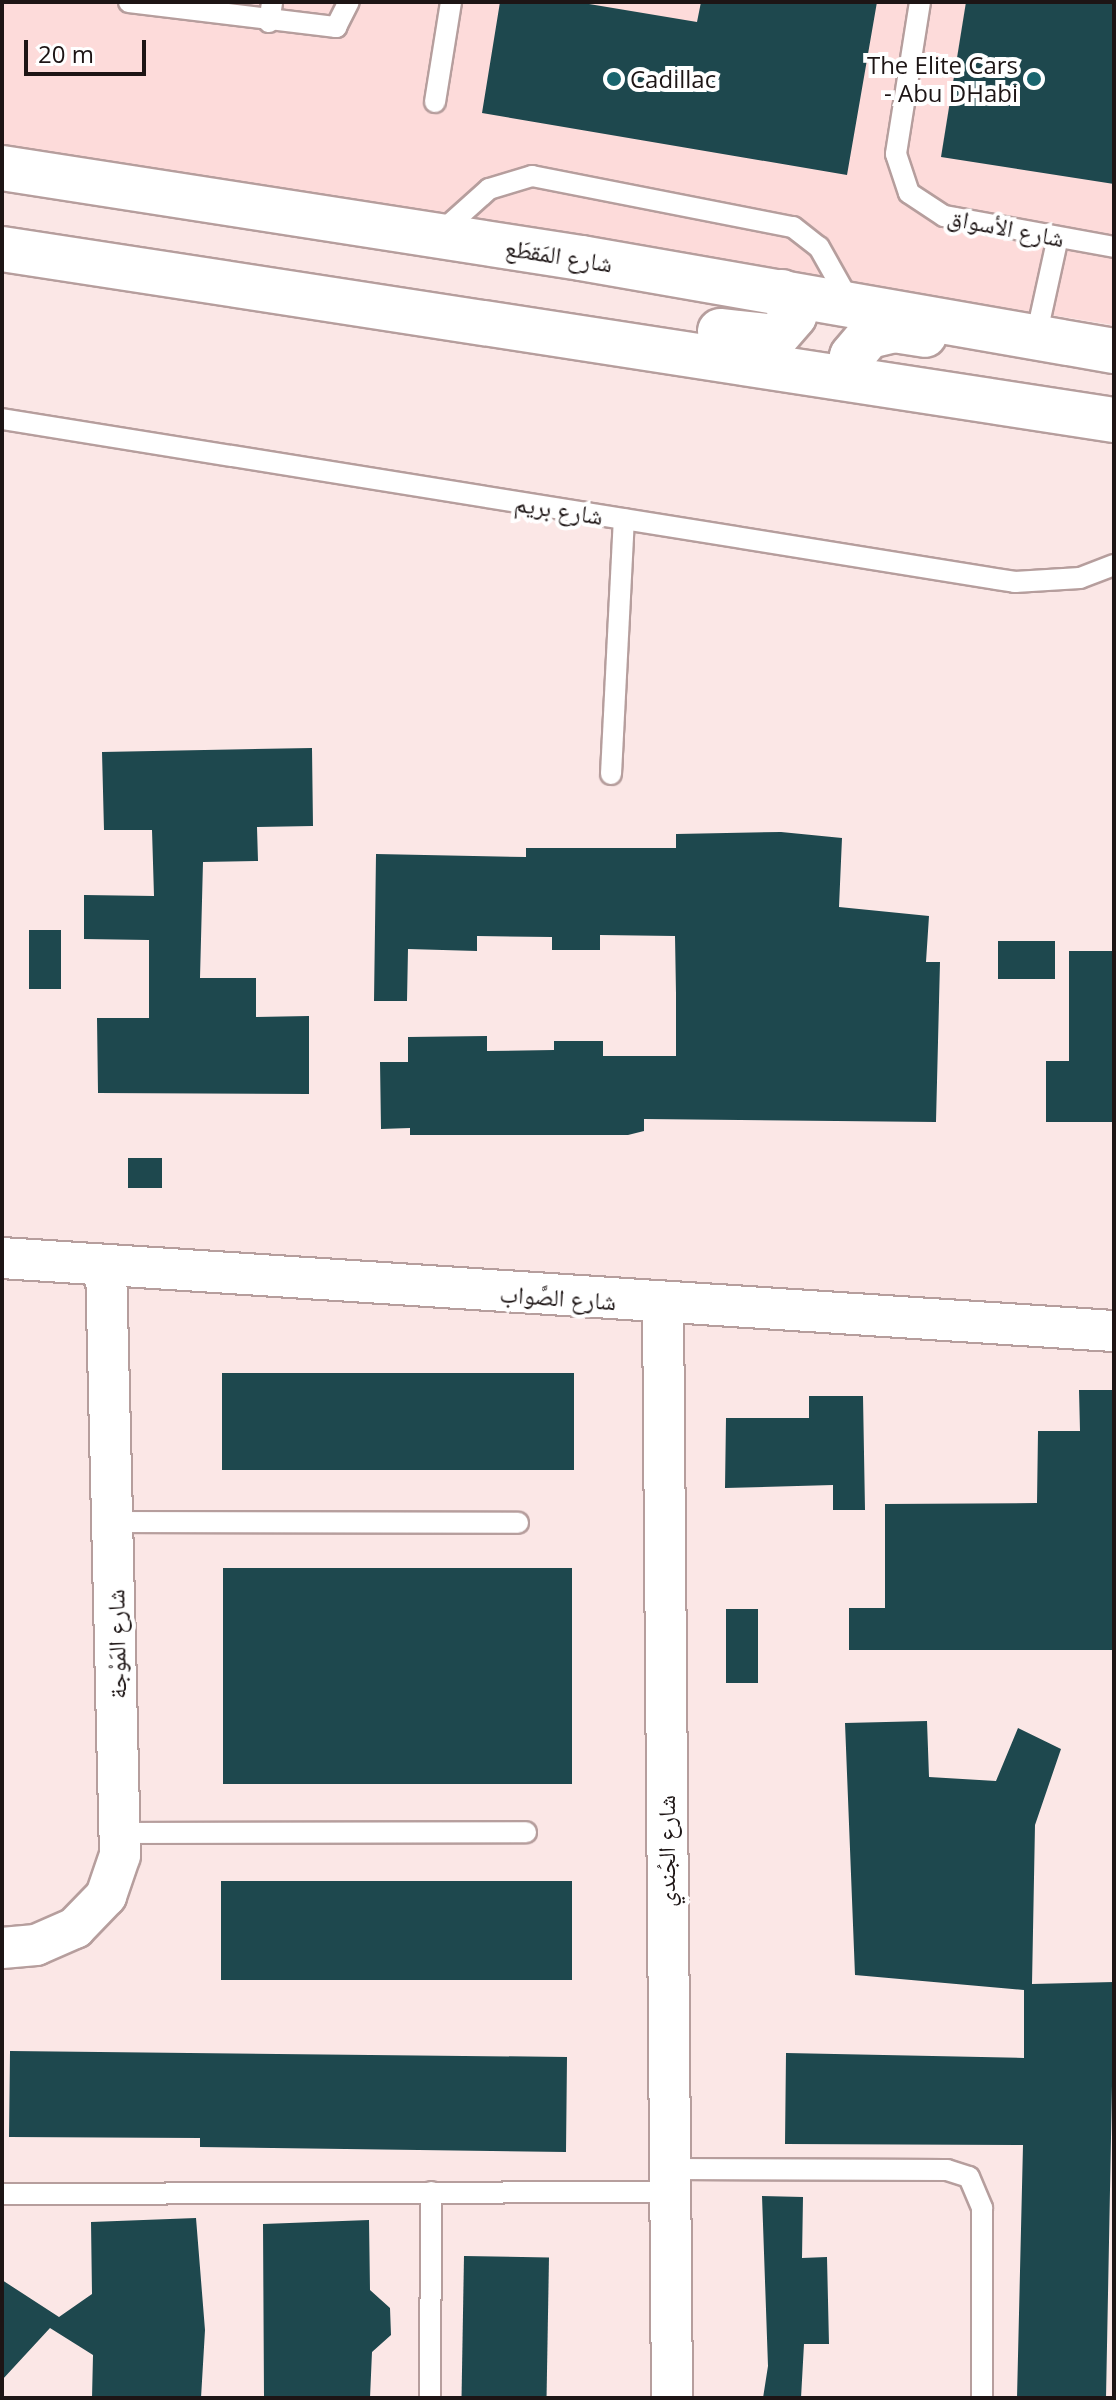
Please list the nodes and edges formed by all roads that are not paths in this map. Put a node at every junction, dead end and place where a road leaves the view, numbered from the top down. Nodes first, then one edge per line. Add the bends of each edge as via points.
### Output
1 (129, 2) edge
2 (349, 2) edge
3 (451, 2) edge
4 (920, 2) edge
5 (271, 12) edge
6 (435, 102) dead end
7 (2, 168) edge
8 (437, 236) junction
9 (1058, 237) junction
10 (1114, 247) edge
11 (2, 249) edge
12 (782, 292) junction
13 (851, 304) junction
14 (441, 320) junction
15 (1036, 337) junction
16 (1114, 351) edge
17 (848, 377) junction
18 (2, 419) edge
19 (1114, 420) edge
20 (624, 519) junction
21 (1114, 565) edge
22 (611, 774) dead end
23 (2, 1258) edge
24 (106, 1267) junction
25 (663, 1304) junction
26 (1114, 1331) edge
27 (113, 1522) junction
28 (518, 1523) dead end
29 (526, 1832) dead end
30 (121, 1833) junction
31 (2, 1948) edge
32 (668, 2180) junction
33 (431, 2192) junction
34 (2, 2194) edge
35 (430, 2398) edge
36 (672, 2398) edge
37 (982, 2398) edge

1 - 5 lane
2 - 5 lane via 336,27
3 - 6 lane
4 - 9 lane, شارع الأسواق via 896,154 902,182 919,204 944,216
7 - 8 street, شارع المَقطَع
8 - 12 street, شارع المَقطَع
8 - 13 lane via 489,189 532,176 793,227 819,247
9 - 10 lane, شارع الأسواق
9 - 15 lane
11 - 14 street
12 - 13 street, شارع المَقطَع
12 - 14 street via 794,316 776,337 569,308 504,309
13 - 15 street, شارع المَقطَع
14 - 17 street
15 - 16 street, شارع المَقطَع
15 - 17 street via 996,348 881,331 859,345
17 - 19 street
18 - 20 lane, شارع بريم
20 - 21 lane, شارع بريم via 1015,582 1080,578
20 - 22 lane
23 - 24 street, شارع الصَّواب
24 - 25 street, شارع الصَّواب
24 - 27 street, شارع المَوْجة
25 - 26 street, شارع الصَّواب
25 - 32 street, شارع الجُندي
27 - 28 lane
27 - 30 street, شارع المَوْجة
29 - 30 lane
30 - 31 street, شارع المَوْجة via 115,1876 92,1913 56,1939
32 - 33 lane
32 - 36 street, شارع الجُندي
32 - 37 lane via 947,2170 969,2177 982,2208
33 - 34 lane
33 - 35 lane

